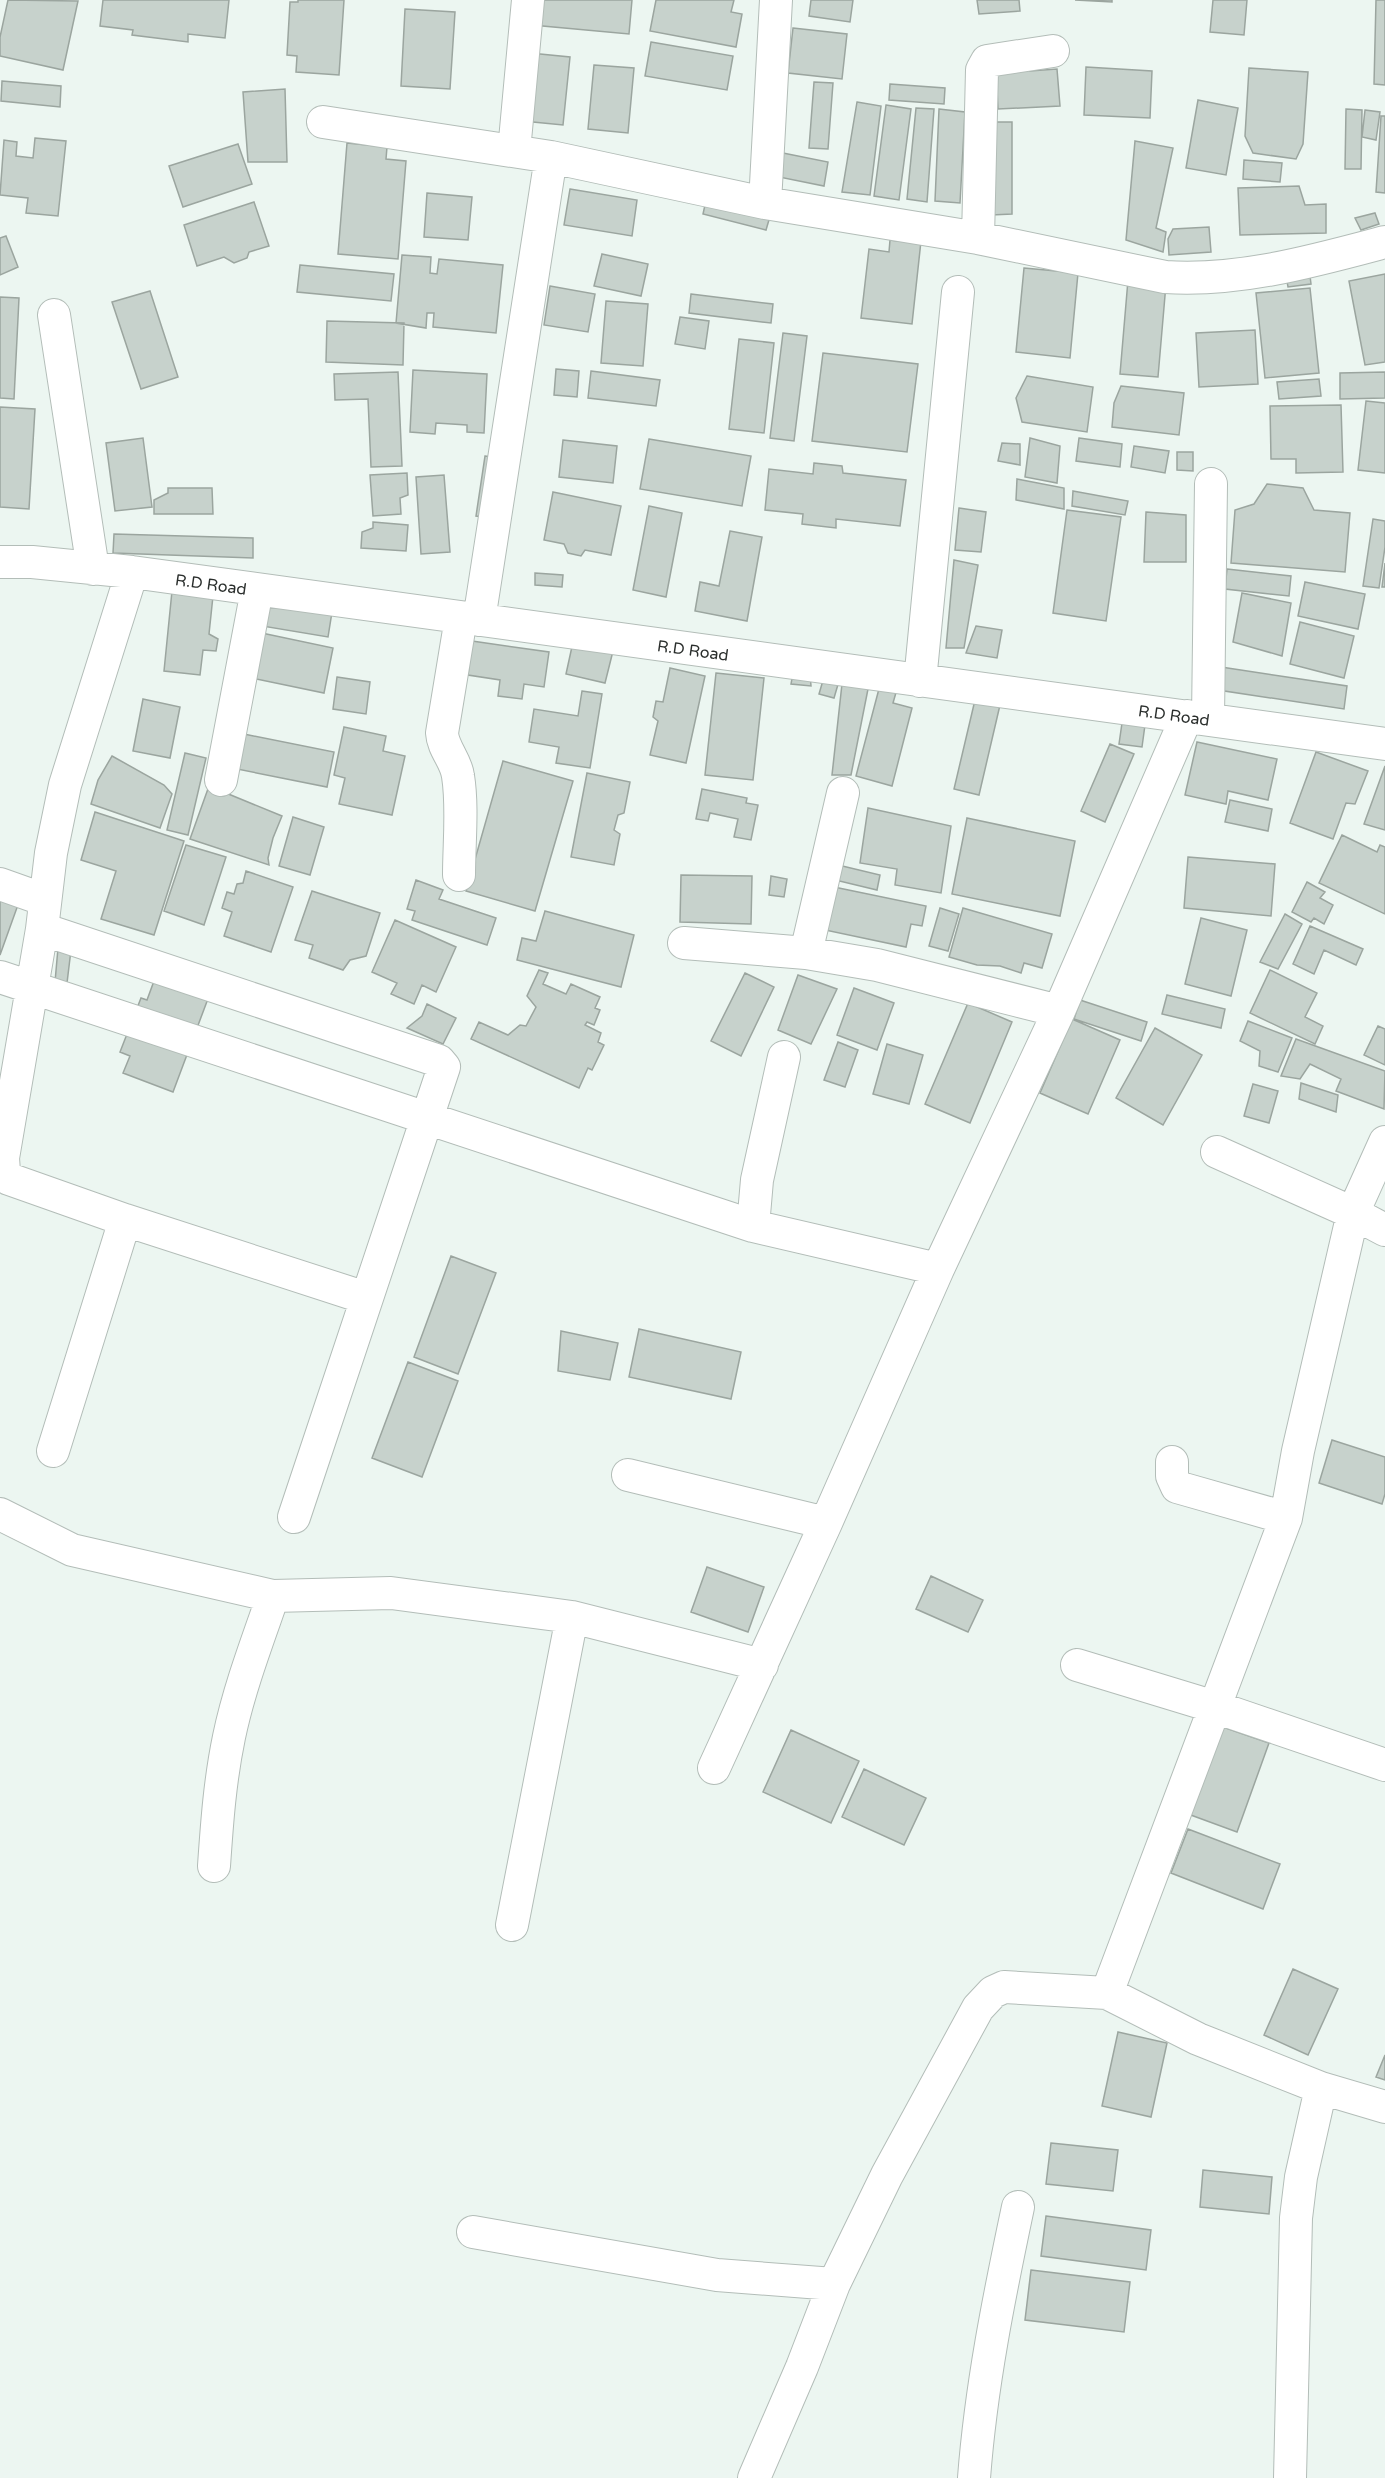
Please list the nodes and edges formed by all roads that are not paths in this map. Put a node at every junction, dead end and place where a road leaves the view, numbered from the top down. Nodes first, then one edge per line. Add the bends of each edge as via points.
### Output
1 (528, 0) edge
2 (776, 0) edge
3 (1053, 51) dead end
4 (323, 122) dead end
5 (514, 151) junction
6 (551, 157) junction
7 (765, 203) junction
8 (978, 238) junction
9 (1385, 242) edge
10 (958, 292) dead end
11 (54, 315) dead end
12 (1211, 484) dead end
13 (0, 562) edge
14 (93, 569) junction
15 (132, 572) junction
16 (257, 590) junction
17 (470, 619) junction
18 (920, 681) junction
19 (1198, 718) junction
20 (1385, 744) edge
21 (221, 780) dead end
22 (843, 794) dead end
23 (459, 876) dead end
24 (0, 884) edge
25 (43, 915) junction
26 (684, 943) dead end
27 (806, 953) junction
28 (0, 977) edge
29 (1059, 1011) junction
30 (784, 1057) dead end
31 (1385, 1142) edge
32 (1217, 1152) dead end
33 (1353, 1213) junction
34 (125, 1220) junction
35 (753, 1226) junction
36 (1385, 1230) edge
37 (938, 1269) junction
38 (366, 1298) junction
39 (53, 1451) dead end
40 (1172, 1462) dead end
41 (628, 1475) dead end
42 (0, 1514) edge
43 (294, 1517) dead end
44 (1286, 1518) junction
45 (826, 1523) junction
46 (273, 1596) junction
47 (572, 1617) junction
48 (762, 1665) junction
49 (1077, 1665) dead end
50 (1215, 1707) junction
51 (1385, 1765) edge
52 (714, 1768) dead end
53 (214, 1866) dead end
54 (512, 1925) dead end
55 (1107, 1993) junction
56 (1321, 2088) junction
57 (1385, 2107) edge
58 (1018, 2207) dead end
59 (473, 2232) dead end
60 (834, 2284) junction
61 (754, 2478) edge
62 (974, 2478) edge
63 (1290, 2478) edge

1 - 5 street
2 - 7 street
3 - 8 street via 987,62 982,70
4 - 5 street
5 - 6 street
6 - 7 street
6 - 17 street
7 - 8 street
8 - 9 street via 1188,279 1314,260
10 - 18 street
11 - 14 street
12 - 19 street
13 - 14 street, R.D Road
14 - 15 street, R.D Road
15 - 16 street, R.D Road
15 - 25 street via 65,785
16 - 17 street, R.D Road
16 - 21 street
17 - 18 street, R.D Road
17 - 23 street via 442,733 459,778
18 - 19 street, R.D Road
19 - 20 street, R.D Road
19 - 29 street
22 - 27 street
24 - 25 street
25 - 34 street via 3,1158 4,1172 9,1179
25 - 38 street via 439,1061 444,1067 442,1074
26 - 27 street
27 - 29 street via 916,974
28 - 35 street
29 - 37 street
30 - 35 street via 757,1180
31 - 33 street
32 - 33 street
33 - 36 street
33 - 44 street
34 - 38 street
34 - 39 street
35 - 37 street
37 - 45 street
38 - 43 street
40 - 44 street via 1177,1487
41 - 45 street
42 - 46 street via 72,1550
44 - 50 street
45 - 48 street
46 - 47 street via 391,1593
46 - 53 street via 229,1735 218,1802
47 - 48 street
47 - 54 street
48 - 52 street
49 - 50 street
50 - 51 street
50 - 55 street
55 - 56 street via 1172,2028
55 - 60 street via 1004,1987 993,1992 978,2008 915,2123
56 - 57 street
56 - 63 street via 1296,2218
58 - 62 street via 994,2325
59 - 60 street via 717,2275
60 - 61 street

